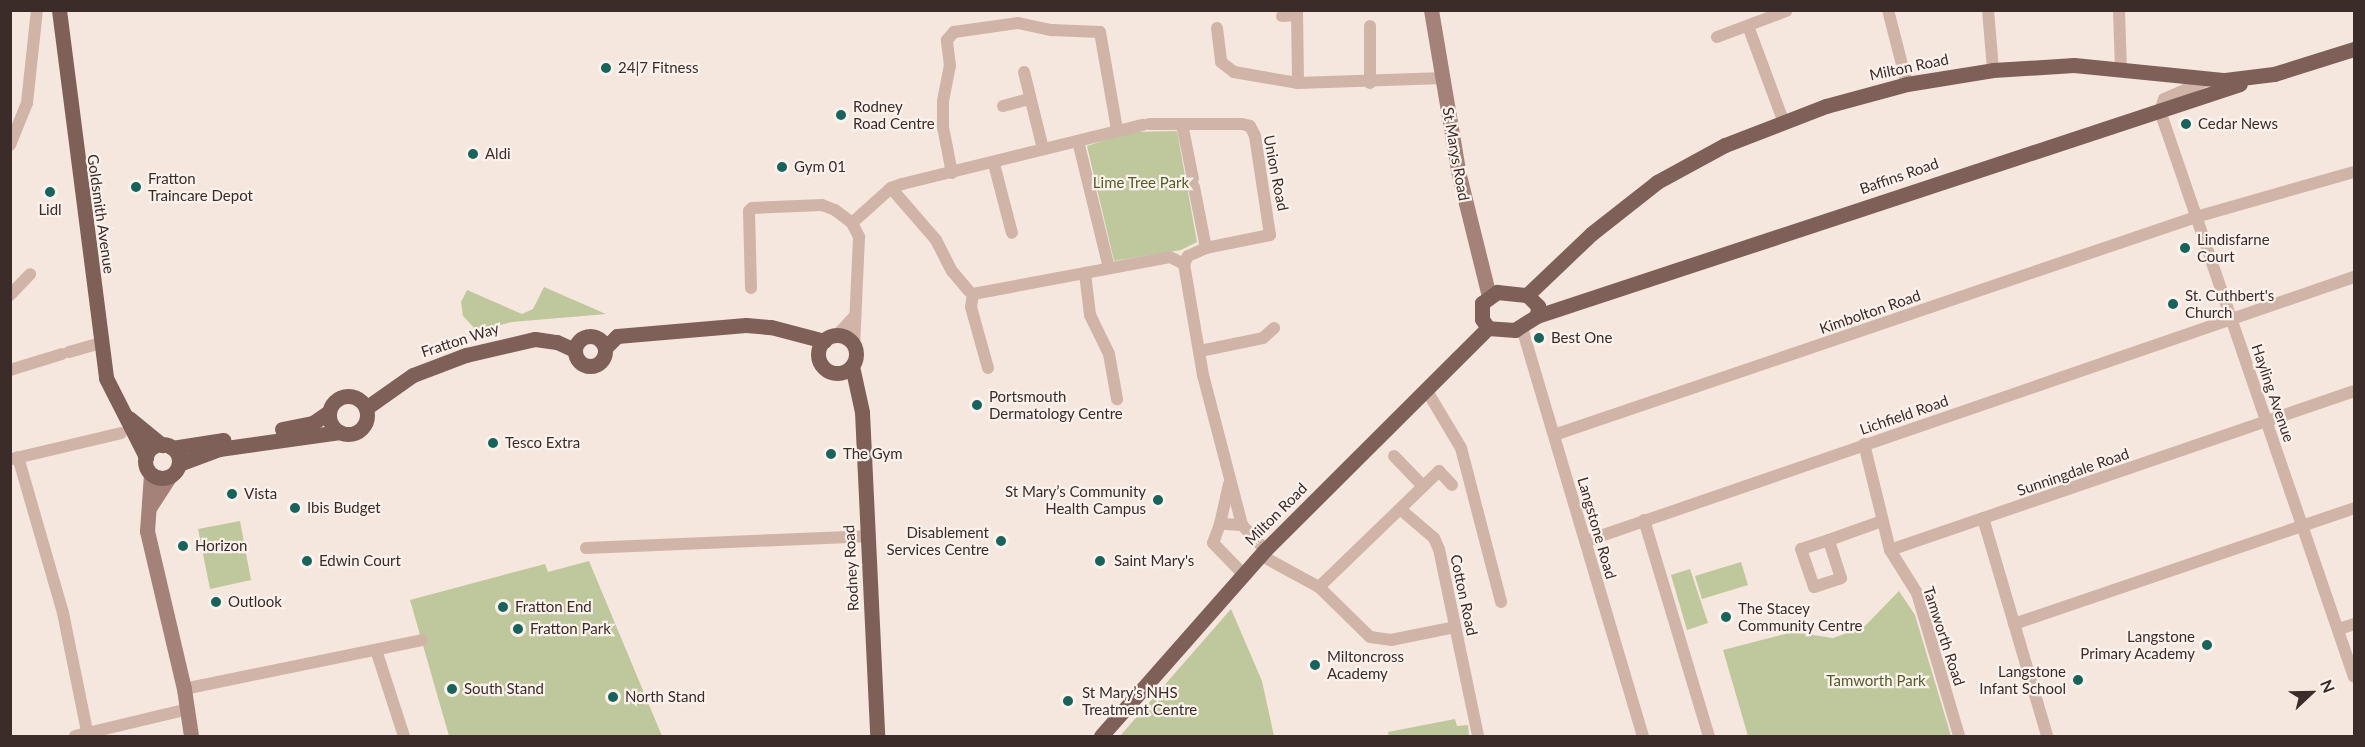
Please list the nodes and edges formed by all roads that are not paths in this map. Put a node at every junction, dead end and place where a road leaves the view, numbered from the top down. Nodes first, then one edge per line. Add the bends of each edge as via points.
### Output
1 (37, 10) edge
2 (59, 10) edge
3 (1431, 10) edge
4 (1888, 10) edge
5 (1988, 10) edge
6 (2119, 10) edge
7 (1786, 11) edge
8 (1297, 13) edge
9 (1282, 16) dead end
10 (1370, 26) dead end
11 (1748, 26) junction
12 (1217, 28) dead end
13 (1717, 37) dead end
14 (2355, 49) edge
15 (2121, 69) junction
16 (1993, 70) junction
17 (1024, 72) dead end
18 (2169, 73) junction
19 (2274, 74) junction
20 (1444, 78) junction
21 (2210, 79) junction
22 (1298, 83) junction
23 (1370, 83) junction
24 (1907, 84) junction
25 (2183, 97) junction
26 (1030, 99) junction
27 (1003, 106) dead end
28 (2160, 111) junction
29 (1783, 120) junction
30 (1182, 124) junction
31 (1117, 129) junction
32 (1078, 141) junction
33 (10, 146) edge
34 (1043, 149) junction
35 (994, 164) junction
36 (2355, 172) edge
37 (952, 173) junction
38 (891, 188) junction
39 (2196, 217) junction
40 (852, 223) junction
41 (1012, 233) dead end
42 (1206, 248) junction
43 (1184, 264) junction
44 (1110, 268) junction
45 (1085, 273) junction
46 (30, 274) dead end
47 (2355, 277) edge
48 (751, 288) dead end
49 (971, 293) junction
50 (10, 295) edge
51 (1527, 295) junction
52 (1489, 296) junction
53 (855, 315) junction
54 (1537, 316) junction
55 (2232, 317) junction
56 (1274, 328) dead end
57 (1488, 328) junction
58 (1522, 328) junction
59 (783, 330) junction
60 (830, 338) junction
61 (101, 343) junction
62 (854, 347) junction
63 (605, 348) junction
64 (574, 350) junction
65 (1200, 351) junction
66 (819, 361) junction
67 (852, 366) junction
68 (988, 368) dead end
69 (10, 370) edge
70 (837, 373) junction
71 (1427, 391) junction
72 (2355, 392) edge
73 (861, 398) junction
74 (1118, 399) dead end
75 (366, 408) junction
76 (329, 412) junction
77 (127, 416) junction
78 (2266, 421) junction
79 (340, 432) junction
80 (121, 433) dead end
81 (1554, 435) junction
82 (1864, 444) junction
83 (167, 446) junction
84 (1394, 456) dead end
85 (146, 457) junction
86 (14, 458) edge
87 (179, 464) junction
88 (151, 474) junction
89 (1230, 474) junction
90 (169, 477) junction
91 (1452, 485) dead end
92 (1423, 486) junction
93 (2355, 508) edge
94 (1401, 509) junction
95 (148, 511) junction
96 (1983, 518) junction
97 (1644, 520) junction
98 (1882, 520) junction
99 (1220, 525) junction
100 (1242, 525) junction
101 (2302, 525) junction
102 (867, 536) junction
103 (1829, 540) dead end
104 (1586, 541) junction
105 (586, 548) dead end
106 (1890, 550) junction
107 (1263, 552) junction
108 (1243, 574) junction
109 (1319, 587) junction
110 (1501, 602) dead end
111 (2014, 624) junction
112 (2355, 624) edge
113 (1455, 627) junction
114 (2339, 629) junction
115 (422, 640) dead end
116 (376, 650) junction
117 (2355, 677) edge
118 (184, 690) junction
119 (188, 709) junction
120 (84, 736) edge
121 (191, 736) edge
122 (400, 736) edge
123 (877, 736) edge
124 (1101, 736) edge
125 (1478, 736) edge
126 (1642, 736) edge
127 (1709, 736) edge
128 (1959, 736) edge
129 (2048, 736) edge

1 - 33 street via 27,103
2 - 61 main road, Goldsmith Avenue
3 - 20 main road, St Marys Road
4 - 24 street
5 - 16 street
6 - 15 street
7 - 11 street
8 - 9 street
8 - 22 street
10 - 23 street
11 - 13 street
11 - 29 street
12 - 22 street via 1217,50 1228,70
14 - 19 main road, Milton Road
15 - 16 main road, Milton Road via 2074,65
15 - 18 main road, Milton Road
16 - 24 main road, Milton Road
17 - 26 street
18 - 21 main road, Milton Road
18 - 25 street
19 - 21 main road, Milton Road
19 - 25 main road, Baffins Road
20 - 23 street
20 - 52 main road, St Marys Road via 1472,238
21 - 25 street
22 - 23 street
24 - 29 main road, Milton Road
25 - 28 main road, Baffins Road
26 - 27 street
26 - 34 street
28 - 39 street, Hayling Avenue
28 - 54 main road, Baffins Road
29 - 51 main road, Milton Road via 1725,145 1642,192
30 - 31 street, Union Road
30 - 42 street
30 - 42 street, Union Road via 1242,124 1250,126 1255,136 1269,235
31 - 32 street, Union Road
31 - 37 street via 1100,32 1052,30 1018,23 954,32 947,40 950,66 943,100
32 - 34 street, Union Road
32 - 44 street
34 - 35 street, Union Road
35 - 37 street, Union Road
35 - 41 street
36 - 39 street, Kimbolton Road
37 - 38 street, Union Road
38 - 40 street, Union Road
38 - 49 street via 936,240 952,271
39 - 55 street, Hayling Avenue
39 - 81 street, Kimbolton Road
40 - 48 street via 822,205 752,208
40 - 53 street via 859,237 859,303
42 - 43 street, Union Road via 1188,256
43 - 44 street via 1170,257
43 - 65 street
44 - 45 street
45 - 49 street
45 - 74 street via 1090,315 1109,354
46 - 50 street
47 - 55 street, Lichfield Road
49 - 68 street via 971,307
51 - 52 main road via 1506,291
51 - 54 main road via 1538,306
52 - 57 main road via 1480,312
53 - 60 street
53 - 62 street
54 - 58 main road
55 - 78 street, Hayling Avenue
55 - 82 street, Lichfield Road
56 - 65 street via 1263,338
57 - 58 main road via 1505,332
57 - 71 main road, Milton Road
58 - 81 street, Langstone Road
59 - 60 main road, Fratton Way
59 - 63 main road, Fratton Way via 746,325 625,335 617,336
59 - 66 main road
60 - 62 main road via 848,339
60 - 66 main road via 819,350
61 - 69 street
61 - 77 main road, Goldsmith Avenue via 109,390
62 - 67 main road
63 - 64 main road via 591,336 578,341
63 - 64 main road, Fratton Way via 601,362 590,366 577,360
64 - 75 main road, Fratton Way via 557,342 535,339 466,355 412,375
65 - 89 street
66 - 70 main road via 826,370
67 - 70 main road
67 - 73 main road, Rodney Road
70 - 73 main road
71 - 107 main road, Milton Road
71 - 110 street via 1461,448
72 - 78 street, Sunningdale Road
73 - 102 main road, Rodney Road
75 - 76 main road via 361,400 348,396 338,399
75 - 79 main road, Fratton Way via 362,427 352,434
76 - 79 main road via 331,423
76 - 83 main road via 313,423
77 - 83 main road, Goldsmith Avenue
77 - 85 main road, Goldsmith Avenue
78 - 96 street, Sunningdale Road
78 - 101 street, Hayling Avenue
79 - 87 main road, Fratton Way via 219,449
80 - 86 street
81 - 104 street, Langstone Road
82 - 97 street, Lichfield Road
82 - 98 street, Tamworth Road
83 - 85 main road via 152,448
83 - 87 main road
84 - 92 street
85 - 88 main road
86 - 120 street via 63,613
87 - 90 main road
88 - 90 main road
88 - 95 main road
89 - 99 street
89 - 100 street
90 - 95 main road
91 - 92 street via 1439,471
92 - 94 street
93 - 101 street
94 - 109 street
94 - 113 street, Cotton Road via 1434,538
95 - 118 main road via 149,539
96 - 106 street, Sunningdale Road
96 - 111 street
97 - 104 street, Lichfield Road
97 - 127 street
98 - 103 street
98 - 106 street, Tamworth Road
99 - 100 street
99 - 108 street via 1213,543
100 - 107 street
101 - 111 street
101 - 114 street, Hayling Avenue
102 - 105 street
102 - 123 main road, Rodney Road
104 - 126 street, Langstone Road
106 - 128 street, Tamworth Road via 1917,592
107 - 108 main road, Milton Road
107 - 109 street
108 - 124 main road, Milton Road
109 - 113 street via 1370,637 1391,640
111 - 129 street
112 - 114 street
113 - 125 street, Cotton Road
114 - 117 street, Hayling Avenue
115 - 116 street
116 - 118 street
116 - 122 street
118 - 119 main road
119 - 120 street
119 - 121 main road

